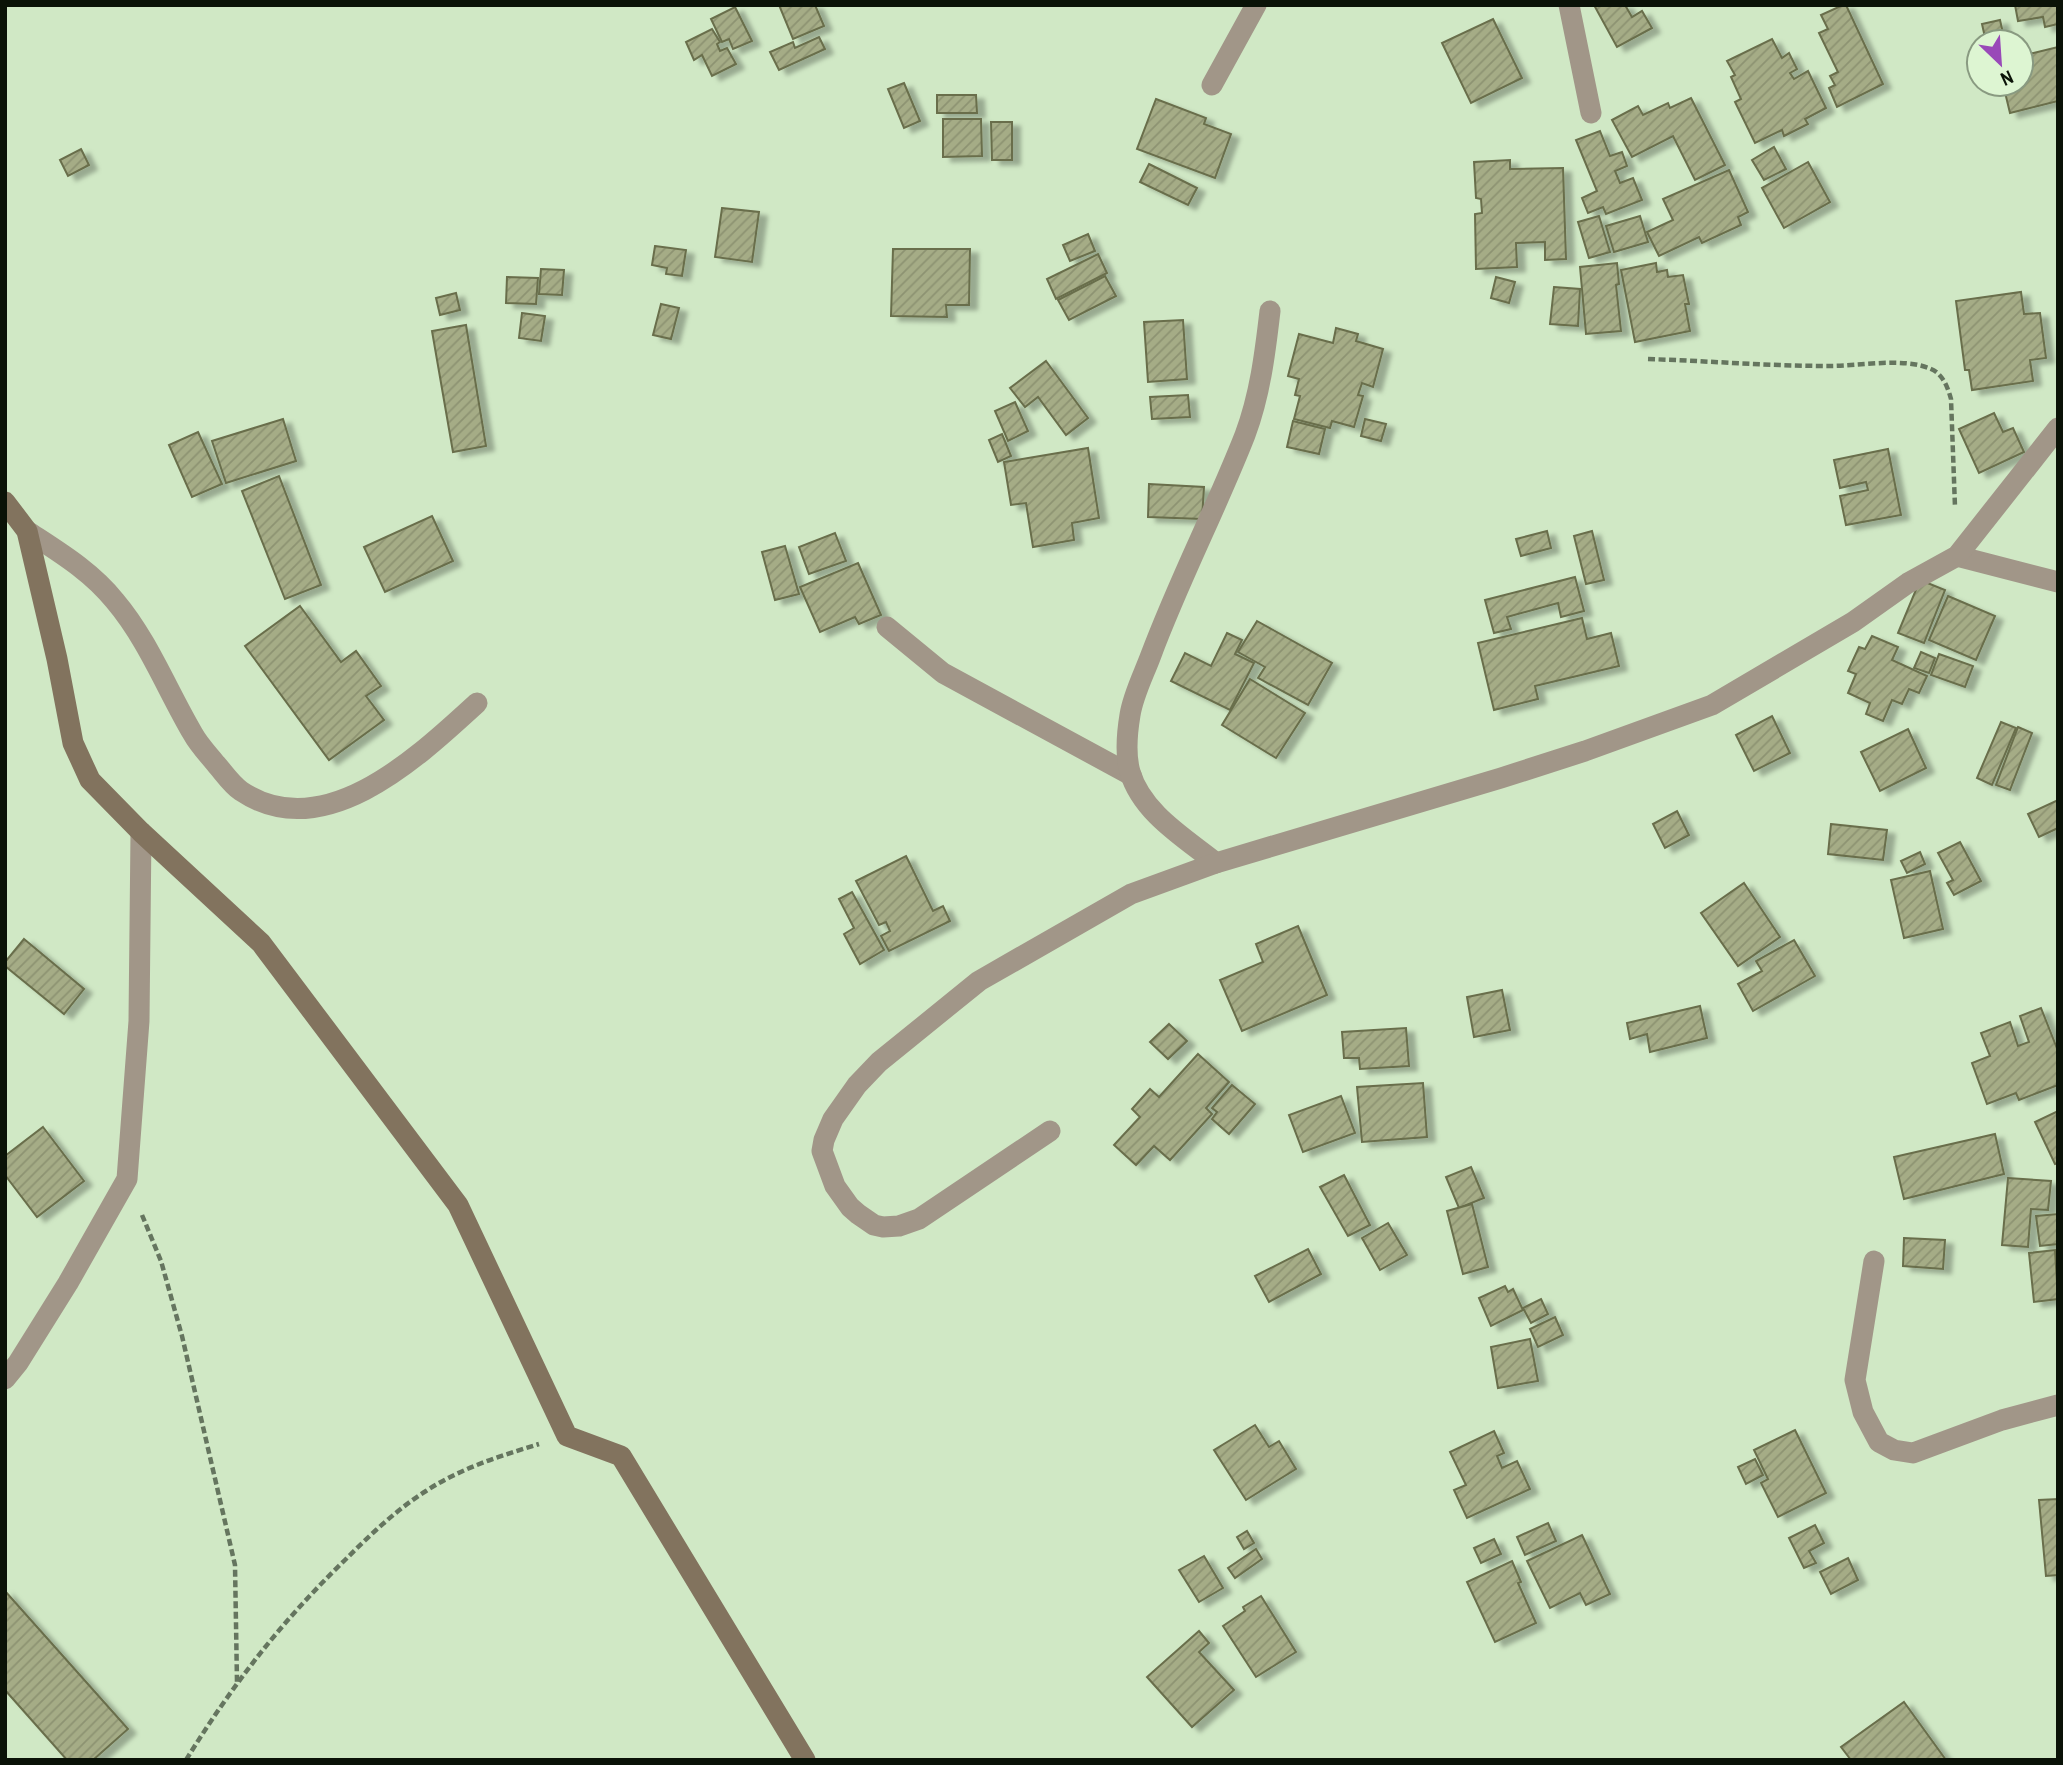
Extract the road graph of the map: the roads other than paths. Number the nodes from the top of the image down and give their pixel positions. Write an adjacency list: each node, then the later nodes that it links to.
1 (1256, 5): 3 (street)
2 (1569, 5): 4 (street)
3 (1212, 85)
4 (1591, 113)
5 (1270, 311): 13 (street)
6 (2058, 428): 9 (street)
7 (5, 502): 8 (street)
8 (27, 531): 12 (street); 14 (street)
9 (1957, 556): 10 (street); 15 (street)
10 (2058, 582)
11 (887, 628): 13 (street)
12 (477, 703)
13 (1131, 775): 15 (street)
14 (141, 832): 18 (street); 20 (street)
15 (1216, 863): 16 (street)
16 (1051, 1131)
17 (1874, 1261): 19 (street)
18 (5, 1379)
19 (2058, 1405)
20 (805, 1760)

